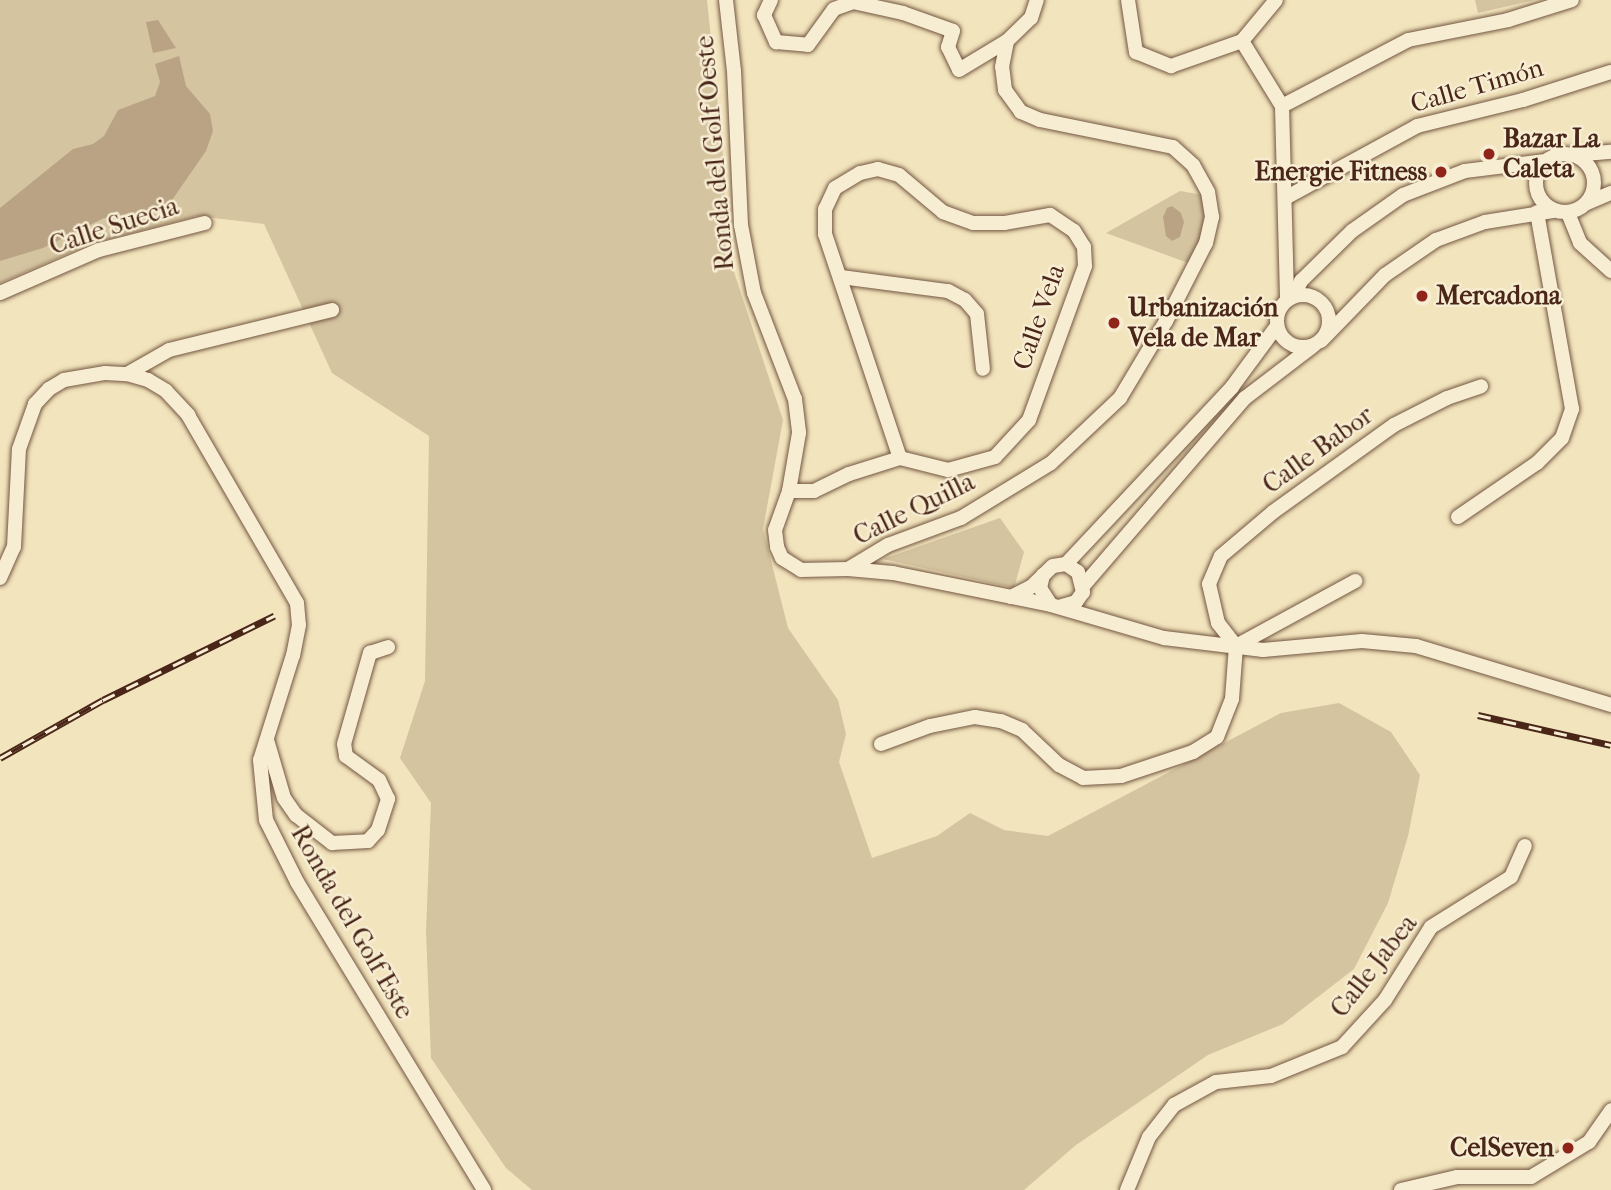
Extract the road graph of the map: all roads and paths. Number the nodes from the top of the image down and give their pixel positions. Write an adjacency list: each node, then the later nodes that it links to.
1 (726, 0): 31 (street, Ronda del Golf Oeste)
2 (771, 0): 7 (street)
3 (1037, 0): 7 (street)
4 (1128, 0): 8 (street)
5 (1276, 0): 8 (street)
6 (1572, 0): 10 (street)
7 (1007, 41): 35 (street, Calle Quilla)
8 (1242, 41): 10 (street)
9 (1611, 72): 15 (street, Calle Timón)
10 (1282, 106): 15 (street)
11 (1611, 152): 12 (street)
12 (1574, 155): 13 (street); 16 (street)
13 (1545, 161): 18 (street); 23 (street)
14 (1611, 193): 16 (street)
15 (1287, 197): 23 (street)
16 (1587, 203): 18 (street)
17 (1537, 212): 18 (street); 26 (street); 32 (street)
18 (1561, 212): 20 (street)
19 (205, 223): 22 (street, Calle Suecia)
20 (1611, 271)
21 (841, 278): 27 (street, Calle Vela); 30 (street, Calle Vela); 30 (street, Calle Vela)
22 (0, 293)
23 (1291, 298): 25 (street); 26 (street)
24 (332, 310): 28 (street)
25 (1277, 326): 26 (street); 33 (street)
26 (1317, 343): 38 (street)
27 (983, 369)
28 (127, 374): 34 (street, Ronda del Golf Este); 45 (street, Ronda del Golf Este)
29 (1481, 386): 42 (street, Calle Babor)
30 (901, 458): 31 (street)
31 (789, 491): 35 (street, Ronda del Golf Oeste)
32 (1458, 517)
33 (1066, 564): 36 (street); 38 (street)
34 (2, 568)
35 (848, 569): 39 (street, Ronda del Golf Oeste)
36 (1043, 575): 39 (street); 40 (street)
37 (1355, 581): 42 (street)
38 (1082, 591): 40 (street); 41 (street)
39 (1010, 597): 40 (street, Ronda del Golf Oeste)
40 (1055, 606): 41 (street, Ronda del Golf Oeste)
41 (1099, 619): 42 (street, Ronda del Golf Oeste)
42 (1236, 646): 44 (street, Ronda del Golf Oeste); 46 (street)
43 (388, 647): 45 (street)
44 (1611, 705)
45 (267, 739): 49 (street, Ronda del Golf Este)
46 (881, 744)
47 (1525, 846): 50 (street, Calle Jabea)
48 (1611, 1110): 51 (street)
49 (484, 1190)
50 (1127, 1190)
51 (1401, 1190)

